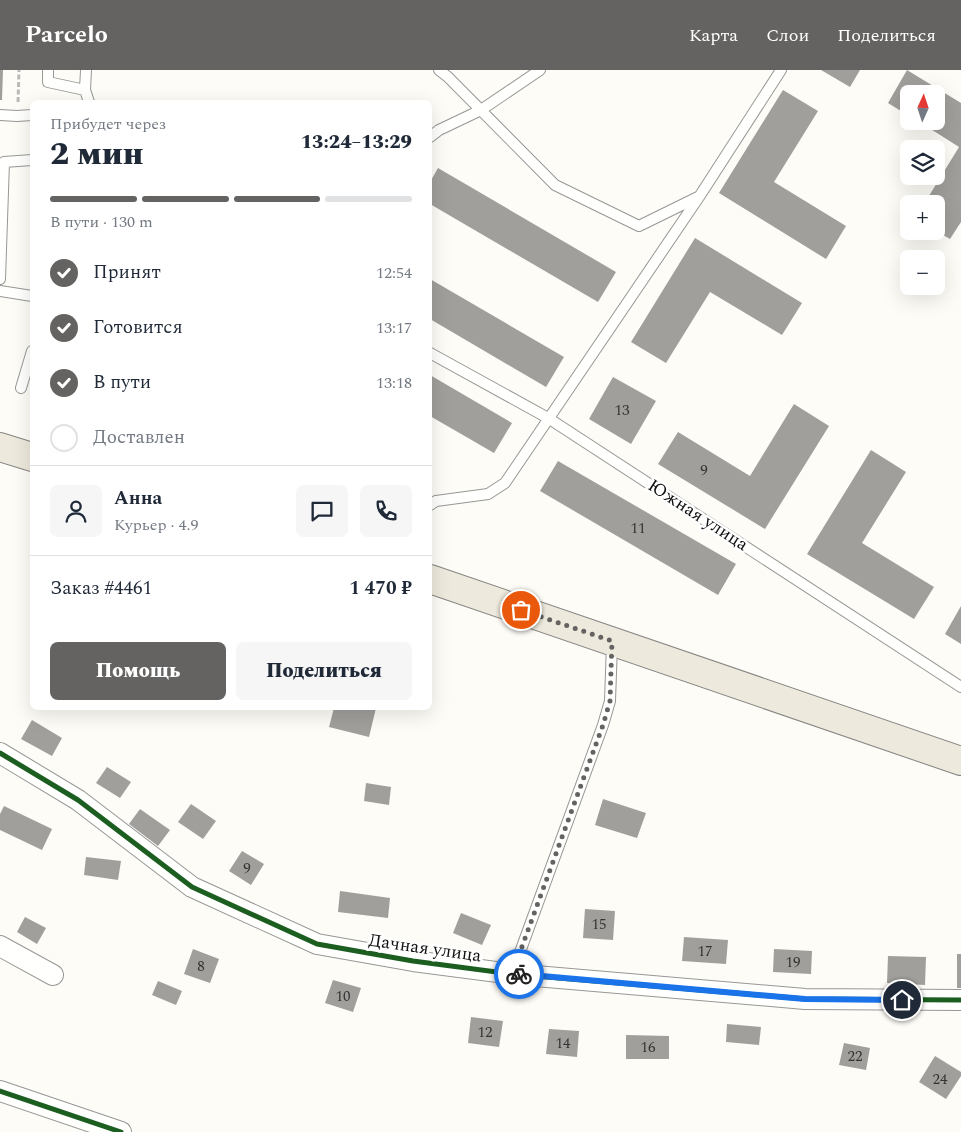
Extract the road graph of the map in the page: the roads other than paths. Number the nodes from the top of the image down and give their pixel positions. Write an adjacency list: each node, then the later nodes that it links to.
1 (48, 70): 6 (lane)
2 (86, 70): 6 (lane)
3 (439, 70): 8 (lane)
4 (540, 70): 8 (lane)
5 (781, 70): 13 (lane)
6 (85, 90): 7 (lane)
7 (88, 100)
8 (481, 110): 11 (lane); 13 (lane)
9 (0, 115): 10 (lane)
10 (30, 115)
11 (432, 135)
12 (30, 160): 14 (lane)
13 (699, 196): 20 (lane)
14 (0, 279)
15 (0, 291): 16 (lane)
16 (30, 296)
17 (432, 354): 20 (lane, Южная улица)
18 (30, 358): 19 (lane)
19 (22, 388)
20 (548, 418): 23 (lane); 26 (lane, Южная улица)
21 (0, 447): 22 (main road)
22 (30, 456)
23 (432, 504)
24 (432, 580): 25 (main road)
25 (612, 641): 28 (main road); 30 (lane)
26 (961, 687)
27 (0, 753): 30 (street, Дачная улица)
28 (961, 761)
29 (0, 946): 31 (street)
30 (512, 974): 32 (street, Дачная улица)
31 (53, 975)
32 (961, 1000)
33 (0, 1091): 34 (street)
34 (121, 1132)

